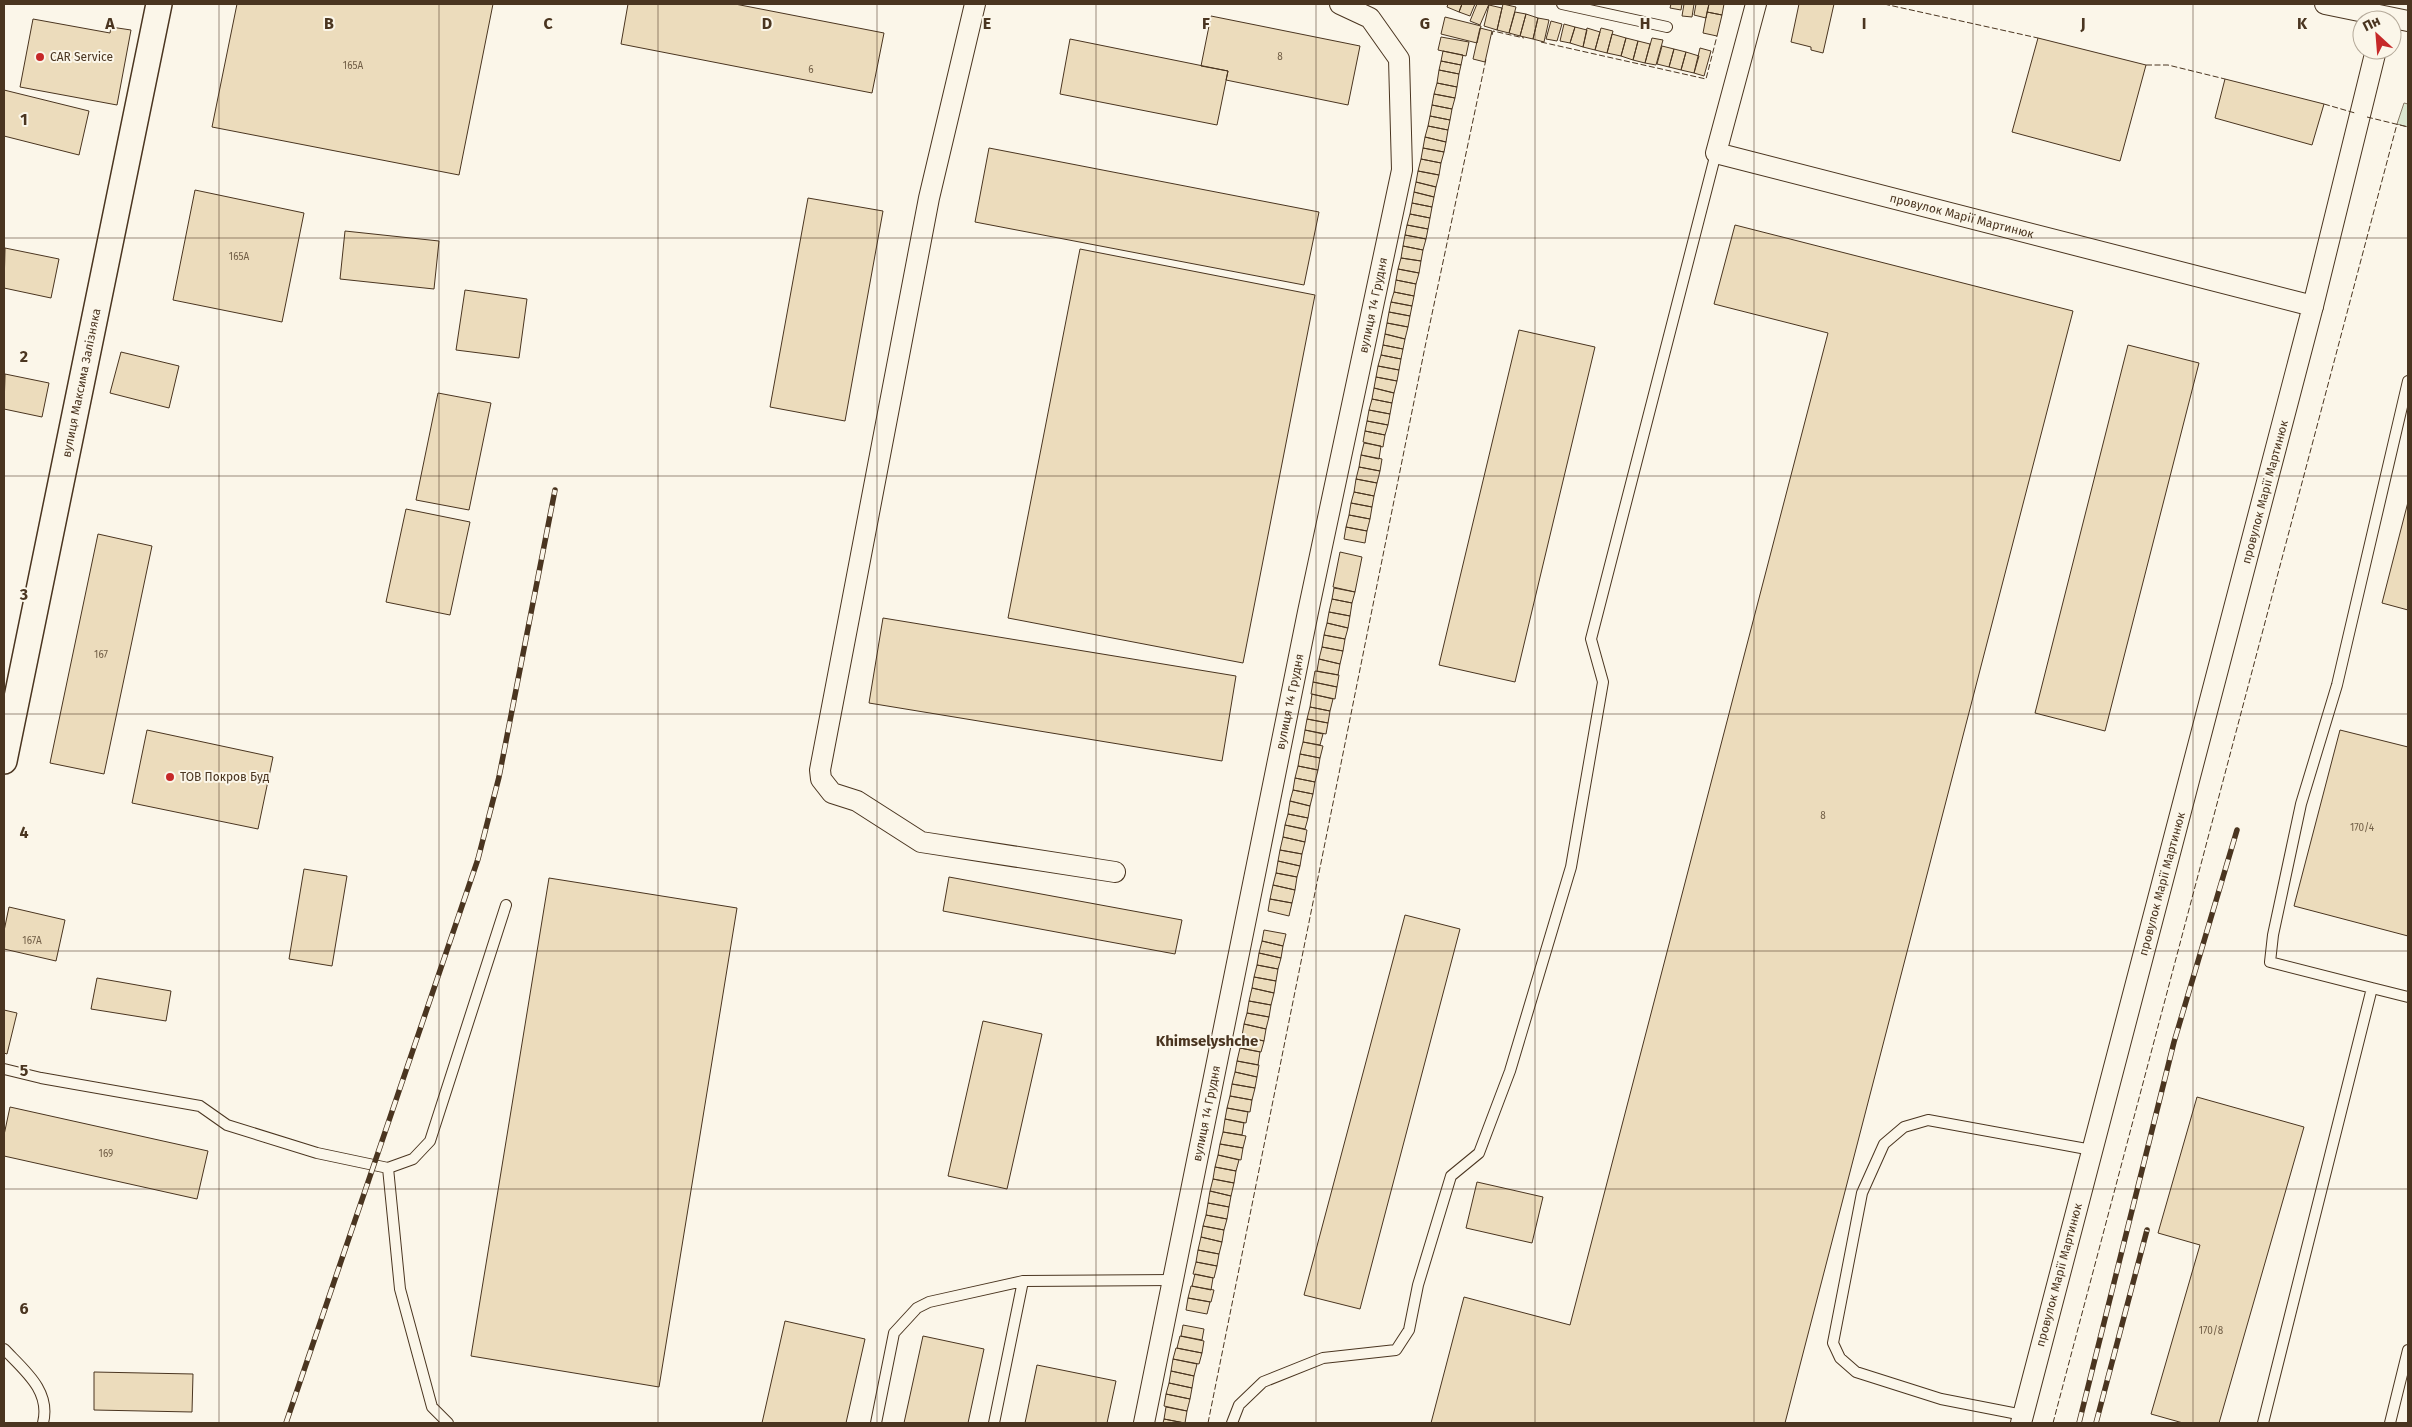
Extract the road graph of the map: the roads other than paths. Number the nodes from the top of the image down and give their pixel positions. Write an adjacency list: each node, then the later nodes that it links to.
1 (159, 4): 13 (street, вулиця Максима Залізняка)
2 (975, 4): 14 (street)
3 (1340, 4): 21 (street, вулиця 14 Грудня)
4 (1562, 4): 8 (lane)
5 (1756, 4): 10 (street)
6 (2325, 4): 7 (street)
7 (2352, 10)
8 (1667, 28)
9 (2374, 60): 11 (street)
10 (1716, 153): 11 (street, провулок Марії Мартинюк); 31 (lane)
11 (2313, 306): 19 (street, провулок Марії Мартинюк)
12 (2408, 381): 16 (lane)
13 (4, 761)
14 (1114, 872)
15 (506, 904): 20 (lane)
16 (2372, 988): 17 (lane); 32 (lane)
17 (2408, 998)
18 (4, 1069): 20 (lane)
19 (2092, 1150): 25 (street, провулок Марії Мартинюк); 25 (lane)
20 (388, 1168): 27 (lane)
21 (1174, 1280): 22 (lane); 30 (street, вулиця 14 Грудня)
22 (1023, 1281): 28 (lane); 29 (lane)
23 (4, 1349): 26 (lane)
24 (2408, 1350): 33 (lane)
25 (2022, 1419)
26 (43, 1423)
27 (448, 1423)
28 (876, 1423)
29 (994, 1423)
30 (1144, 1423)
31 (1232, 1423)
32 (2263, 1423)
33 (2390, 1423)

